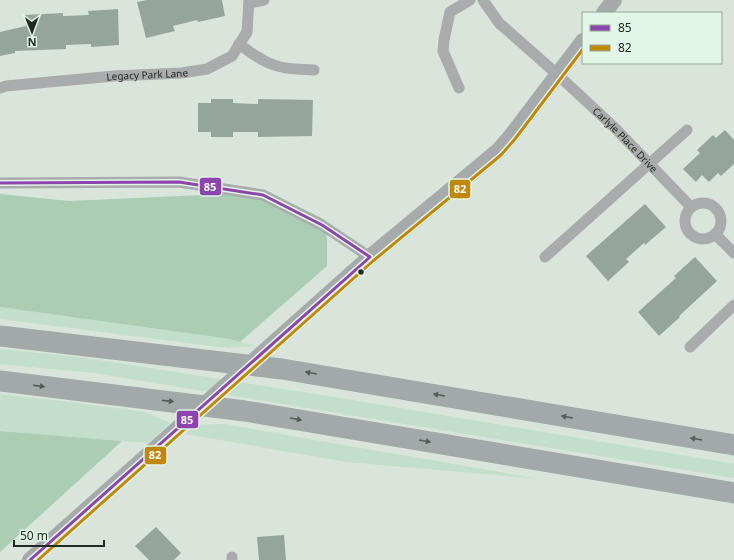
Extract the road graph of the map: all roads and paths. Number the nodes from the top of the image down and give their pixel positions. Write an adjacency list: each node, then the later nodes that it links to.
1 (264, 0): 5 (street)
2 (470, 0): 12 (street)
3 (483, 0): 10 (street, Carlyle Place Drive)
4 (614, 0): 6 (main road)
5 (249, 1): 8 (street, Legacy Park Lane)
6 (605, 12)
7 (582, 42): 10 (main road)
8 (239, 44): 9 (street); 11 (street, Legacy Park Lane)
9 (314, 70)
10 (558, 75): 14 (street, Carlyle Place Drive); 19 (main road)
11 (0, 88)
12 (459, 88)
13 (687, 130): 14 (street)
14 (649, 164): 16 (street, Carlyle Place Drive); 20 (street)
15 (0, 183): 19 (street)
16 (691, 207): 17 (street); 17 (street)
17 (716, 234): 18 (street)
18 (734, 253)
19 (370, 257): 27 (main road)
20 (545, 257)
21 (734, 305): 23 (street)
22 (0, 336): 25 (highway, one-way to 22)
23 (690, 347)
24 (0, 381): 26 (highway, one-way to 26)
25 (734, 445)
26 (734, 493)
27 (30, 560)

